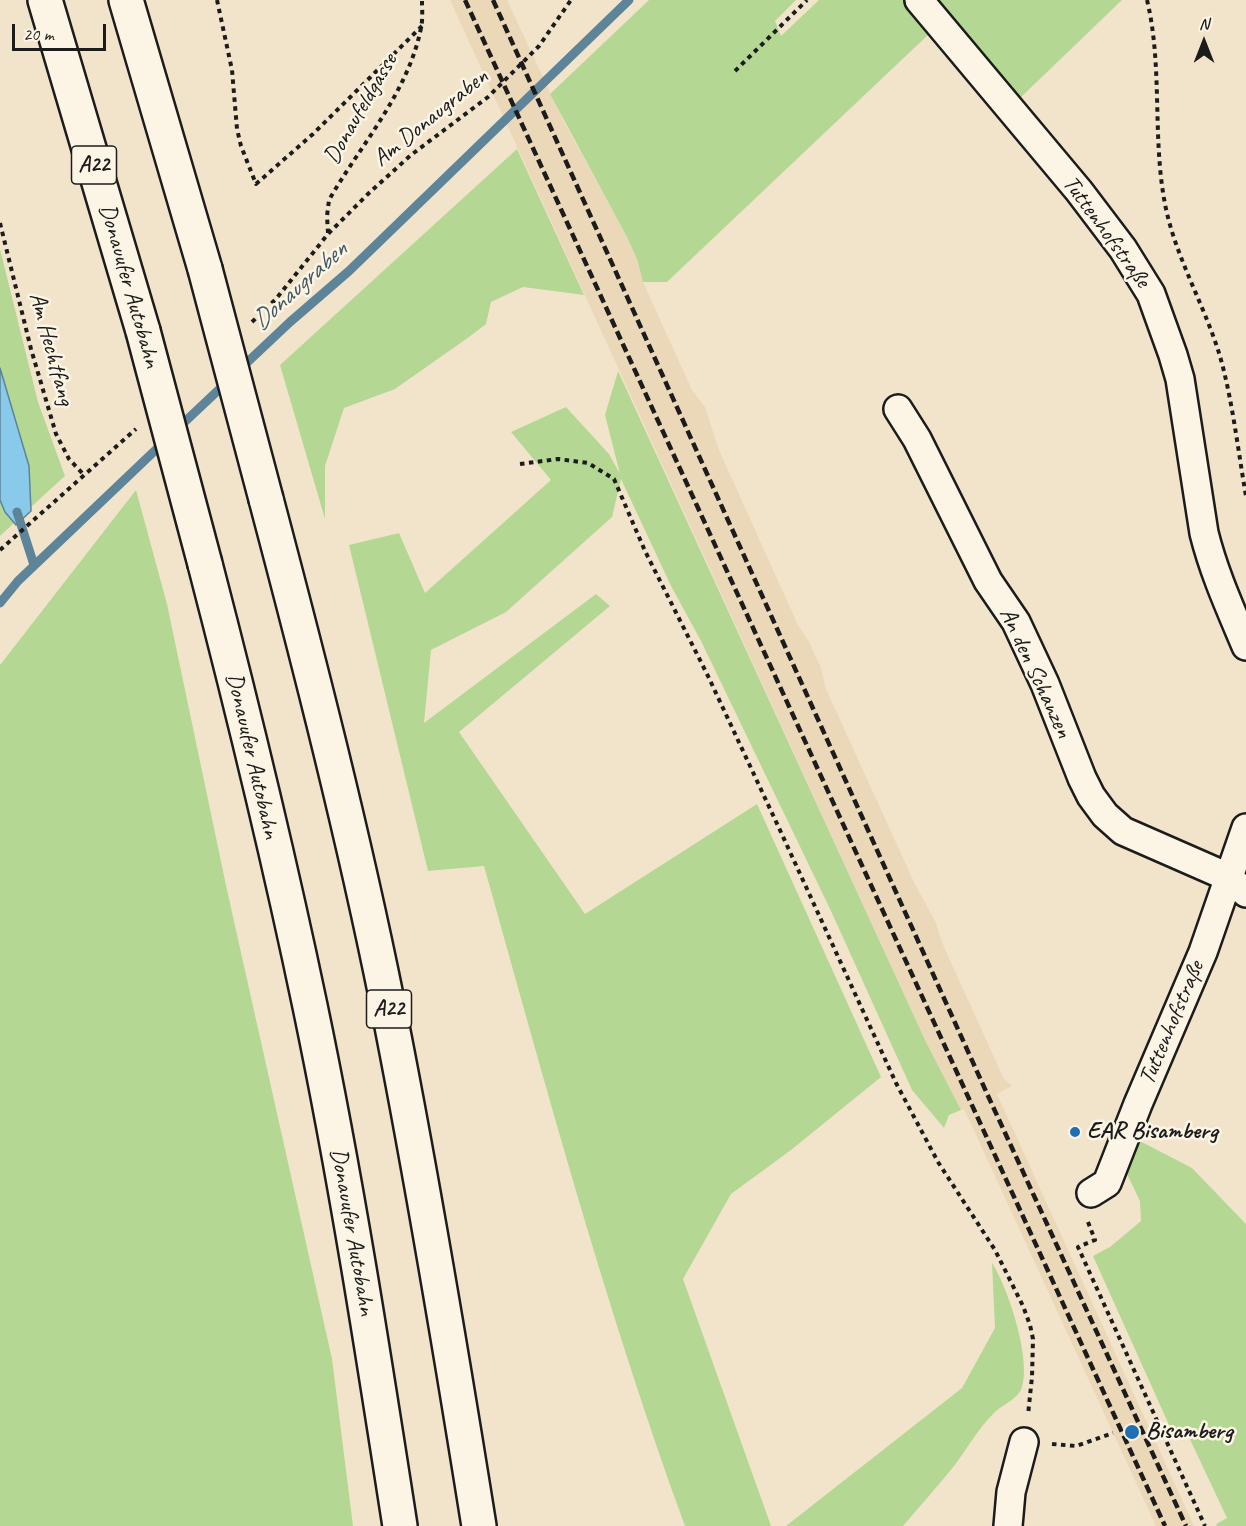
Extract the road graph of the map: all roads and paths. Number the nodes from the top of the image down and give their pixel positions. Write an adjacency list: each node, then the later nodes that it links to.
1 (45, 0): 26 (highway, Donauufer Autobahn / A22, bridge)
2 (126, 0): 27 (highway, A22, bridge)
3 (217, 0): 9 (path)
4 (422, 0): 9 (path, Donaufeldgasse)
5 (571, 0): 12 (path, Am Donaugraben)
6 (807, 0): 10 (path)
7 (919, 0): 20 (street, Tuttenhofstraße)
8 (1148, 0): 17 (path)
9 (422, 26): 12 (path, Donaufeldgasse)
10 (735, 71)
11 (0, 223): 16 (path, Am Hechtfang)
12 (328, 234): 13 (path, Am Donaugraben)
13 (308, 259)
14 (898, 409): 22 (street, An den Schanzen)
15 (520, 464): 25 (path)
16 (86, 476)
17 (1246, 496)
18 (33, 522): 19 (path)
19 (0, 550)
20 (1246, 646)
21 (1246, 828): 22 (street, Tuttenhofstraße)
22 (1237, 885): 23 (street, Tuttenhofstraße)
23 (1091, 1193): 29 (path)
24 (1113, 1433): 25 (path)
25 (1024, 1442): 28 (street)
26 (400, 1526)
27 (479, 1526)
28 (1008, 1526)
29 (1205, 1526)

